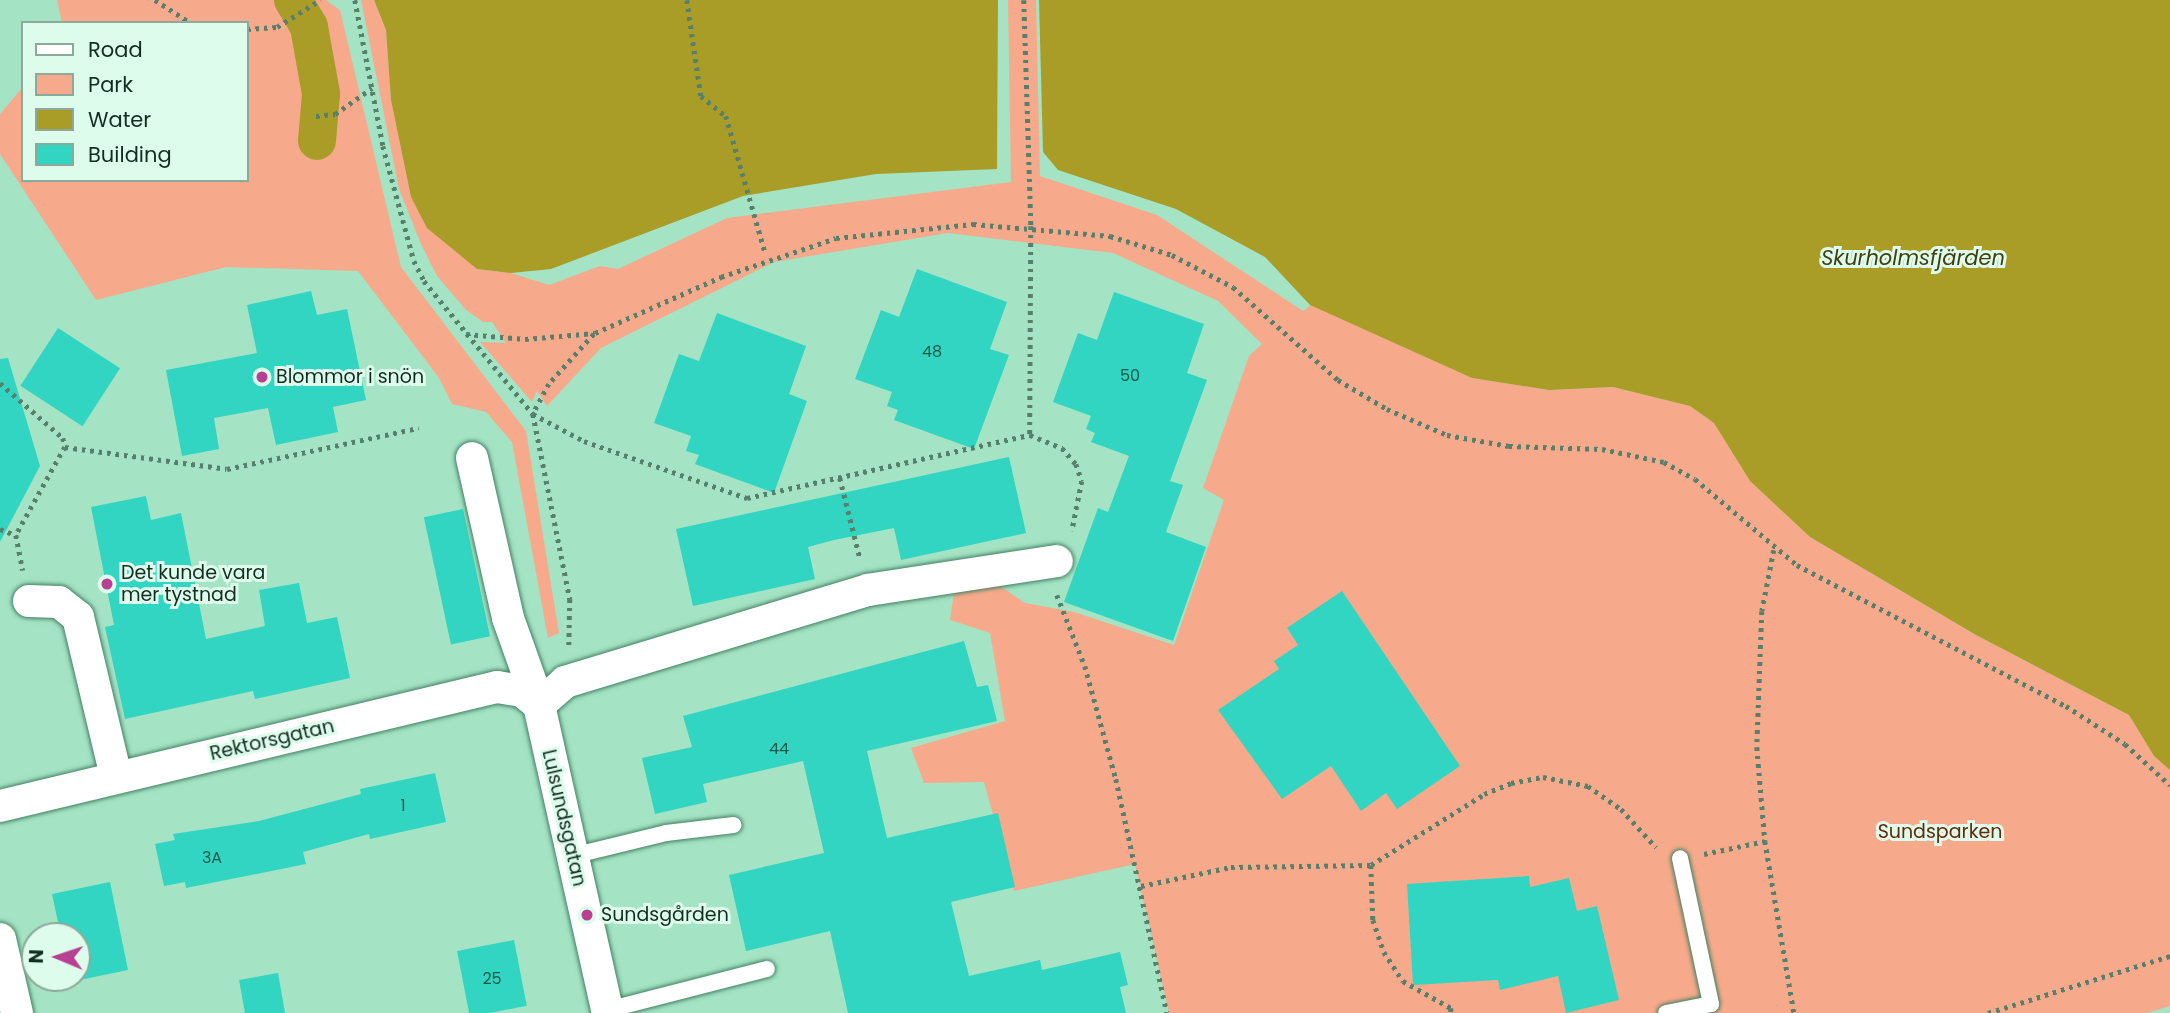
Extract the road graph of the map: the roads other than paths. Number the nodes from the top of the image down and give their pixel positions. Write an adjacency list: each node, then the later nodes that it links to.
1 (472, 458): 4 (street, Lulsundsgatan)
2 (1057, 561): 4 (street)
3 (29, 601): 5 (street)
4 (540, 705): 5 (street, Rektorsgatan); 8 (street, Lulsundsgatan)
5 (116, 777): 6 (street, Rektorsgatan)
6 (0, 806)
7 (734, 825): 8 (lane)
8 (572, 856): 13 (street, Lulsundsgatan)
9 (1681, 858): 12 (lane)
10 (0, 939): 14 (street)
11 (767, 970): 13 (lane)
12 (1712, 1008): 15 (lane)
13 (607, 1011)
14 (17, 1013)
15 (1666, 1013)

